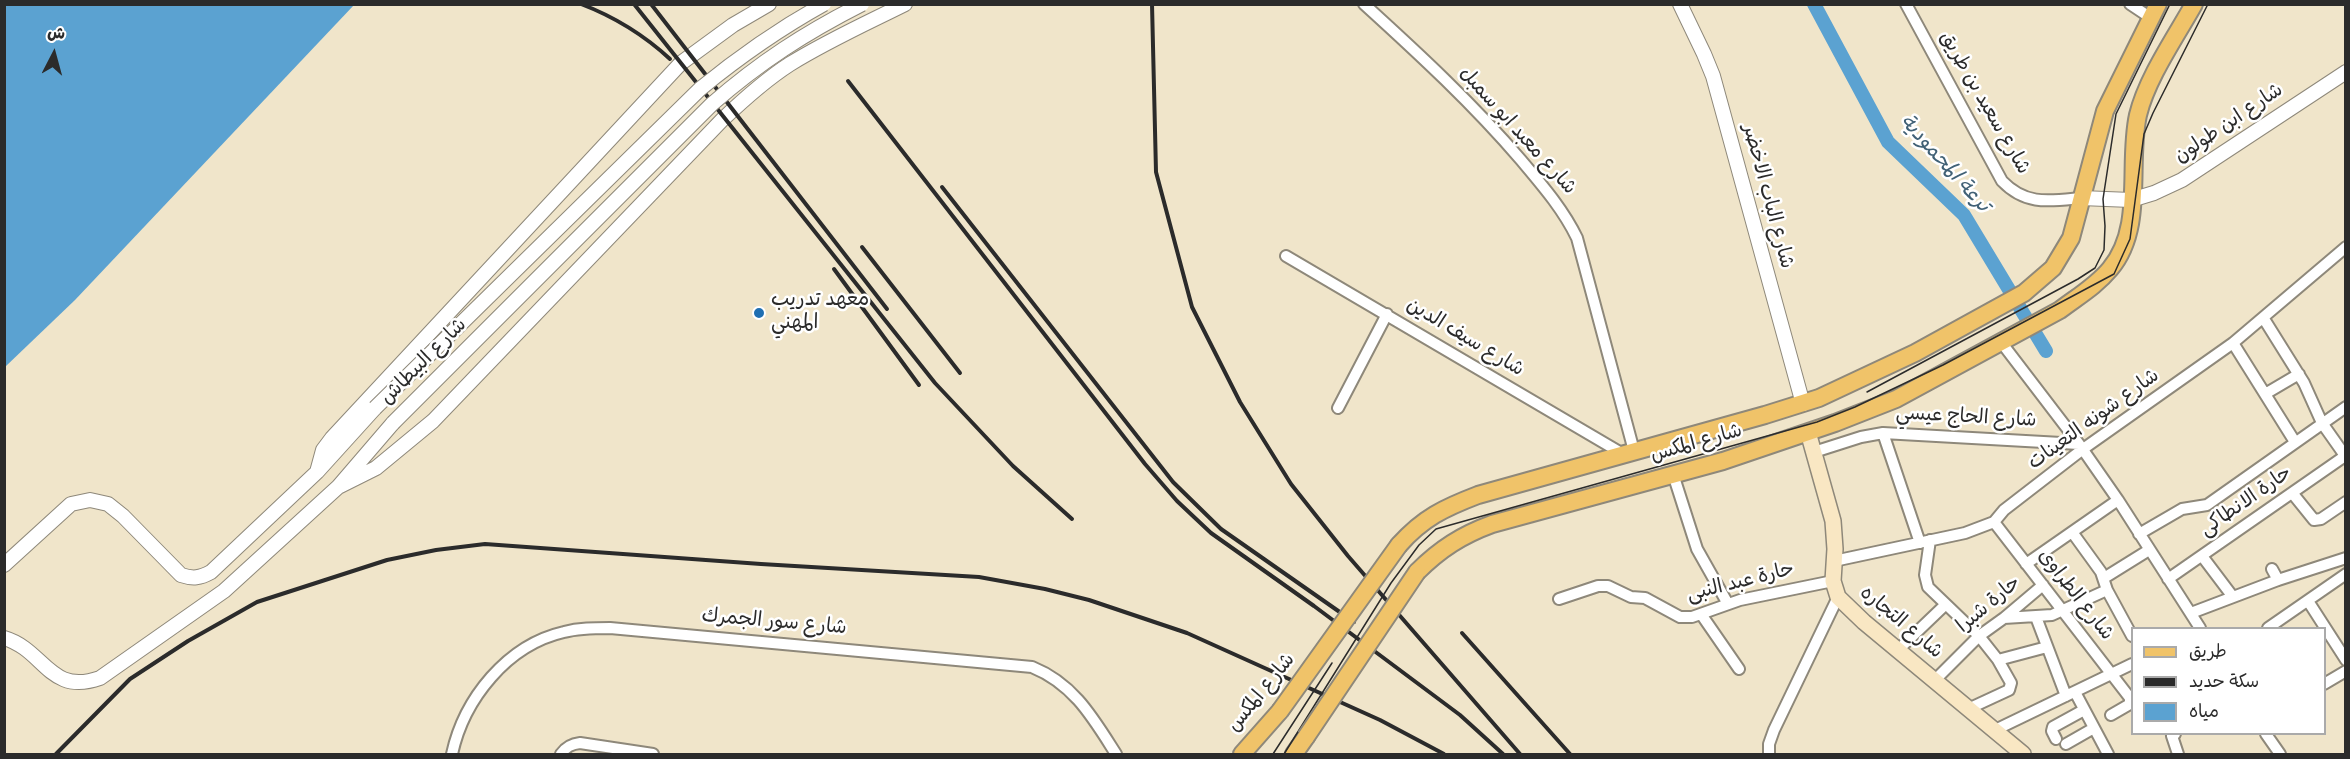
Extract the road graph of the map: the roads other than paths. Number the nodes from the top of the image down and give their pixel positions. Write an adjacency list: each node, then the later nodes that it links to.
1 (770, 4): 33 (street)
2 (824, 4): 33 (street, شارع البيطاش, bridge)
3 (862, 4): 35 (street, شارع البيطاش, bridge)
4 (906, 4): 35 (street)
5 (1364, 4): 31 (street, شارع معبد ابو سمبل)
6 (1680, 4): 22 (street, شارع الباب الاخضر)
7 (1906, 4): 12 (street, شارع سعيد بن طريق)
8 (2130, 4): 10 (street)
9 (2194, 4): 13 (main road, شارع المكس)
10 (2154, 11): 12 (main road, شارع المكس)
11 (2346, 72): 13 (street, شارع ابن طولون)
12 (2081, 198): 13 (street); 22 (main road, شارع المكس)
13 (2131, 200): 18 (main road, شارع المكس)
14 (2346, 247): 17 (street, شارع شونه التعينات)
15 (1286, 256): 16 (street, شارع سيف الدين)
16 (1387, 314): 24 (street); 31 (street, شارع سيف الدين)
17 (2264, 319): 19 (street, شارع شونه التعينات); 20 (street)
18 (2001, 342): 26 (main road, شارع المكس); 29 (street)
19 (2233, 344): 21 (street); 29 (street, شارع شونه التعينات)
20 (2299, 374): 21 (street); 25 (street)
21 (2265, 393): 28 (street)
22 (1803, 404): 31 (main road, شارع المكس)
23 (2346, 407): 25 (street)
24 (1338, 408)
25 (2322, 423): 28 (street); 32 (street)
26 (1808, 432): 30 (main road, شارع التجاره); 34 (main road, شارع المكس)
27 (1883, 433): 29 (street, شارع الحاج عيسي); 30 (street, شارع الحاج عيسي); 42 (street)
28 (2295, 442): 41 (street)
29 (2081, 447): 37 (street); 39 (street, شارع شونه التعينات)
30 (1814, 452): 46 (main road, شارع التجاره)
31 (1628, 453): 99 (main road, شارع المكس, bridge)
32 (2345, 456): 36 (street, حارة الانطاكى)
33 (317, 472): 48 (street, شارع البيطاش)
34 (1673, 474): 61 (street); 100 (main road, شارع المكس, bridge)
35 (338, 487): 74 (street, شارع البيطاش)
36 (2293, 494): 38 (street); 44 (street, حارة الانطاكى)
37 (2118, 500): 40 (street); 41 (street)
38 (2346, 502)
39 (1994, 522): 42 (street, شارع شونه التعينات); 47 (street, شارع الطراوى)
40 (2072, 532): 47 (street); 51 (street)
41 (2139, 534): 43 (street)
42 (1925, 541): 46 (street, شارع شونه التعينات); 62 (street)
43 (2149, 550): 51 (street); 52 (street)
44 (2202, 556): 52 (street, حارة الانطاكى); 58 (street)
45 (2346, 558): 53 (street)
46 (1834, 561): 54 (main road, شارع التجاره)
47 (2026, 564): 55 (street, شارع الطراوى)
48 (4, 565)
49 (2272, 569): 53 (street)
50 (2346, 574): 60 (street)
51 (2104, 578): 56 (street)
52 (2168, 579): 64 (street)
53 (2278, 580): 58 (street)
54 (1833, 581): 57 (main road, شارع التجاره); 61 (street, حارة عبد النبى)
55 (2043, 585): 63 (street, شارع الطراوى); 67 (street, حارة شبرا)
56 (2107, 590): 63 (street); 71 (street)
57 (1838, 597): 76 (main road, شارع التجاره); 101 (street)
58 (2233, 597): 64 (street)
59 (1559, 599): 65 (street, حارة عبد النبى)
60 (2308, 601): 69 (street); 70 (street)
61 (1728, 604): 65 (street, حارة عبد النبى)
62 (1945, 605): 73 (street); 76 (street)
63 (2062, 611): 66 (street); 82 (street, شارع الطراوى)
64 (2191, 613): 68 (street)
65 (1701, 614): 80 (street)
66 (2036, 617): 67 (street); 75 (street)
67 (2004, 618): 73 (street, حارة شبرا)
68 (2198, 627)
69 (2269, 627)
70 (2323, 627)
71 (2131, 632)
72 (2327, 635): 78 (street)
73 (1979, 636): 77 (street); 83 (street, حارة شبرا)
74 (4, 638)
75 (2047, 647): 77 (street); 85 (street)
76 (1898, 650): 83 (main road, شارع التجاره)
77 (1998, 660): 86 (street)
78 (2346, 660)
79 (2131, 665): 82 (street)
80 (1739, 669)
81 (2346, 671): 84 (street)
82 (2112, 674): 85 (street); 88 (street, شارع الطراوى)
83 (1935, 680): 86 (main road, شارع التجاره)
84 (2326, 683)
85 (2070, 694): 87 (street); 90 (street)
86 (1968, 709): 90 (main road, شارع التجاره)
87 (2084, 710): 89 (street); 89 (street)
88 (2111, 715)
89 (2094, 728): 103 (street)
90 (1993, 731): 102 (main road, شارع التجاره)
91 (2174, 735): 104 (street)
92 (2267, 735): 105 (street)
93 (605, 750): 95 (street); 96 (street)
94 (452, 754): 98 (street, شارع سور الجمرك)
95 (561, 754)
96 (642, 754): 97 (street)
97 (653, 754)
98 (1116, 754)
99 (1242, 754)
100 (1294, 754)
101 (1769, 754)
102 (2023, 754)
103 (2109, 754)
104 (2178, 754)
105 (2280, 754)

